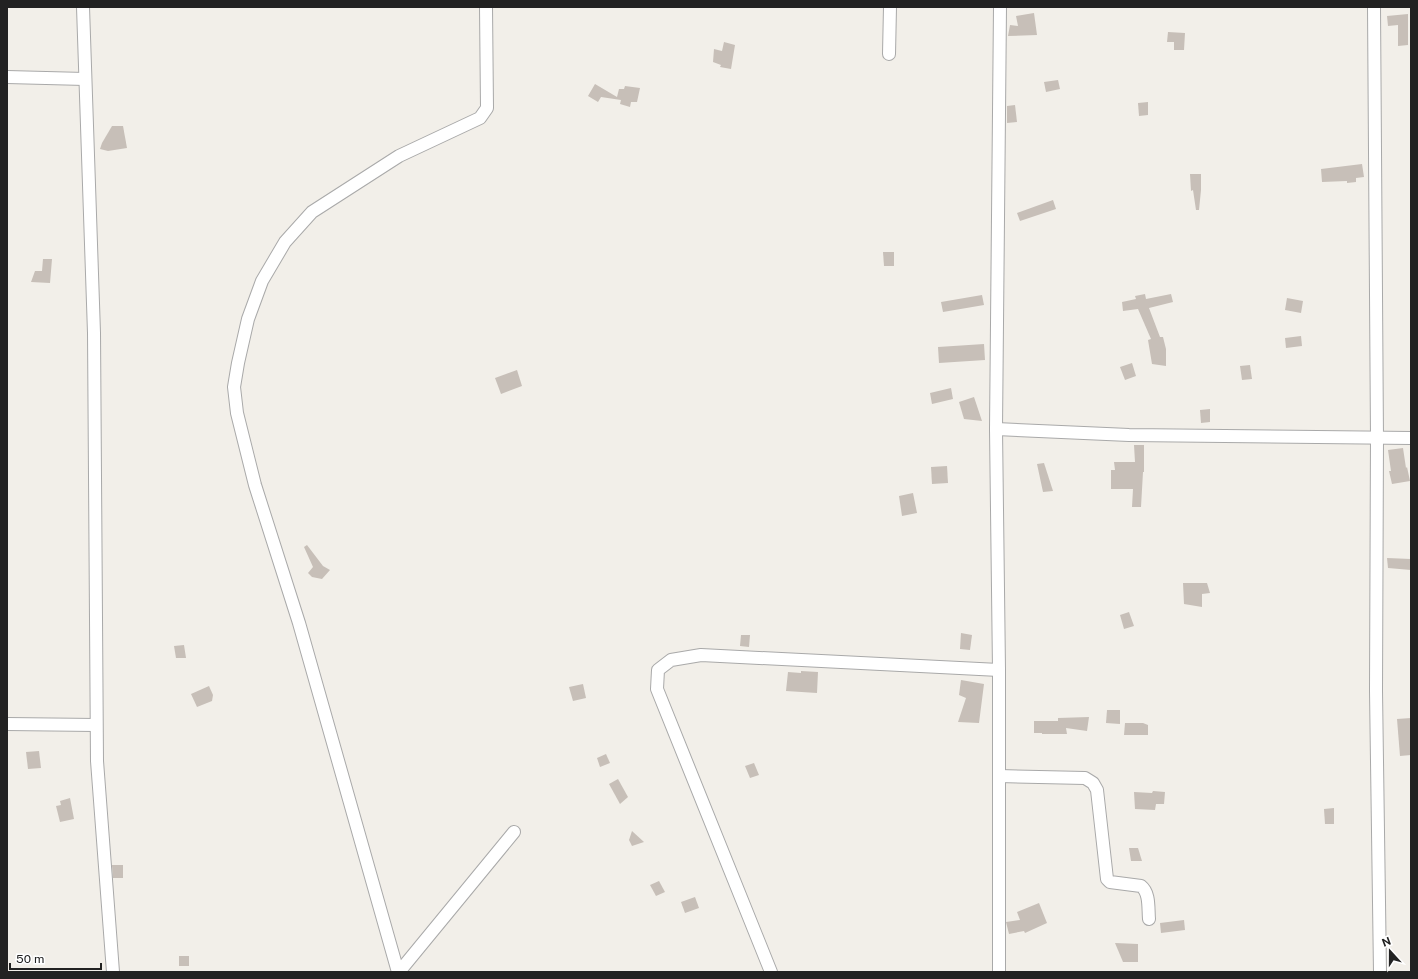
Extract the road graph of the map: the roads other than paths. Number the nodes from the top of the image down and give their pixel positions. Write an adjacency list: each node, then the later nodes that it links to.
1 (83, 7): 8 (street)
2 (486, 7): 19 (street)
3 (890, 7): 6 (street)
4 (1000, 7): 9 (street)
5 (1374, 7): 10 (street)
6 (889, 54)
7 (7, 77): 8 (street)
8 (85, 79): 14 (street)
9 (996, 429): 10 (street); 12 (street)
10 (1377, 438): 11 (street); 22 (street)
11 (1411, 438)
12 (999, 670): 15 (street); 20 (street)
13 (7, 724): 14 (street)
14 (96, 725): 18 (street)
15 (1000, 776): 17 (street); 21 (street)
16 (514, 832): 19 (street)
17 (1149, 919)
18 (113, 972)
19 (399, 972)
20 (771, 972)
21 (999, 972)
22 (1380, 972)

